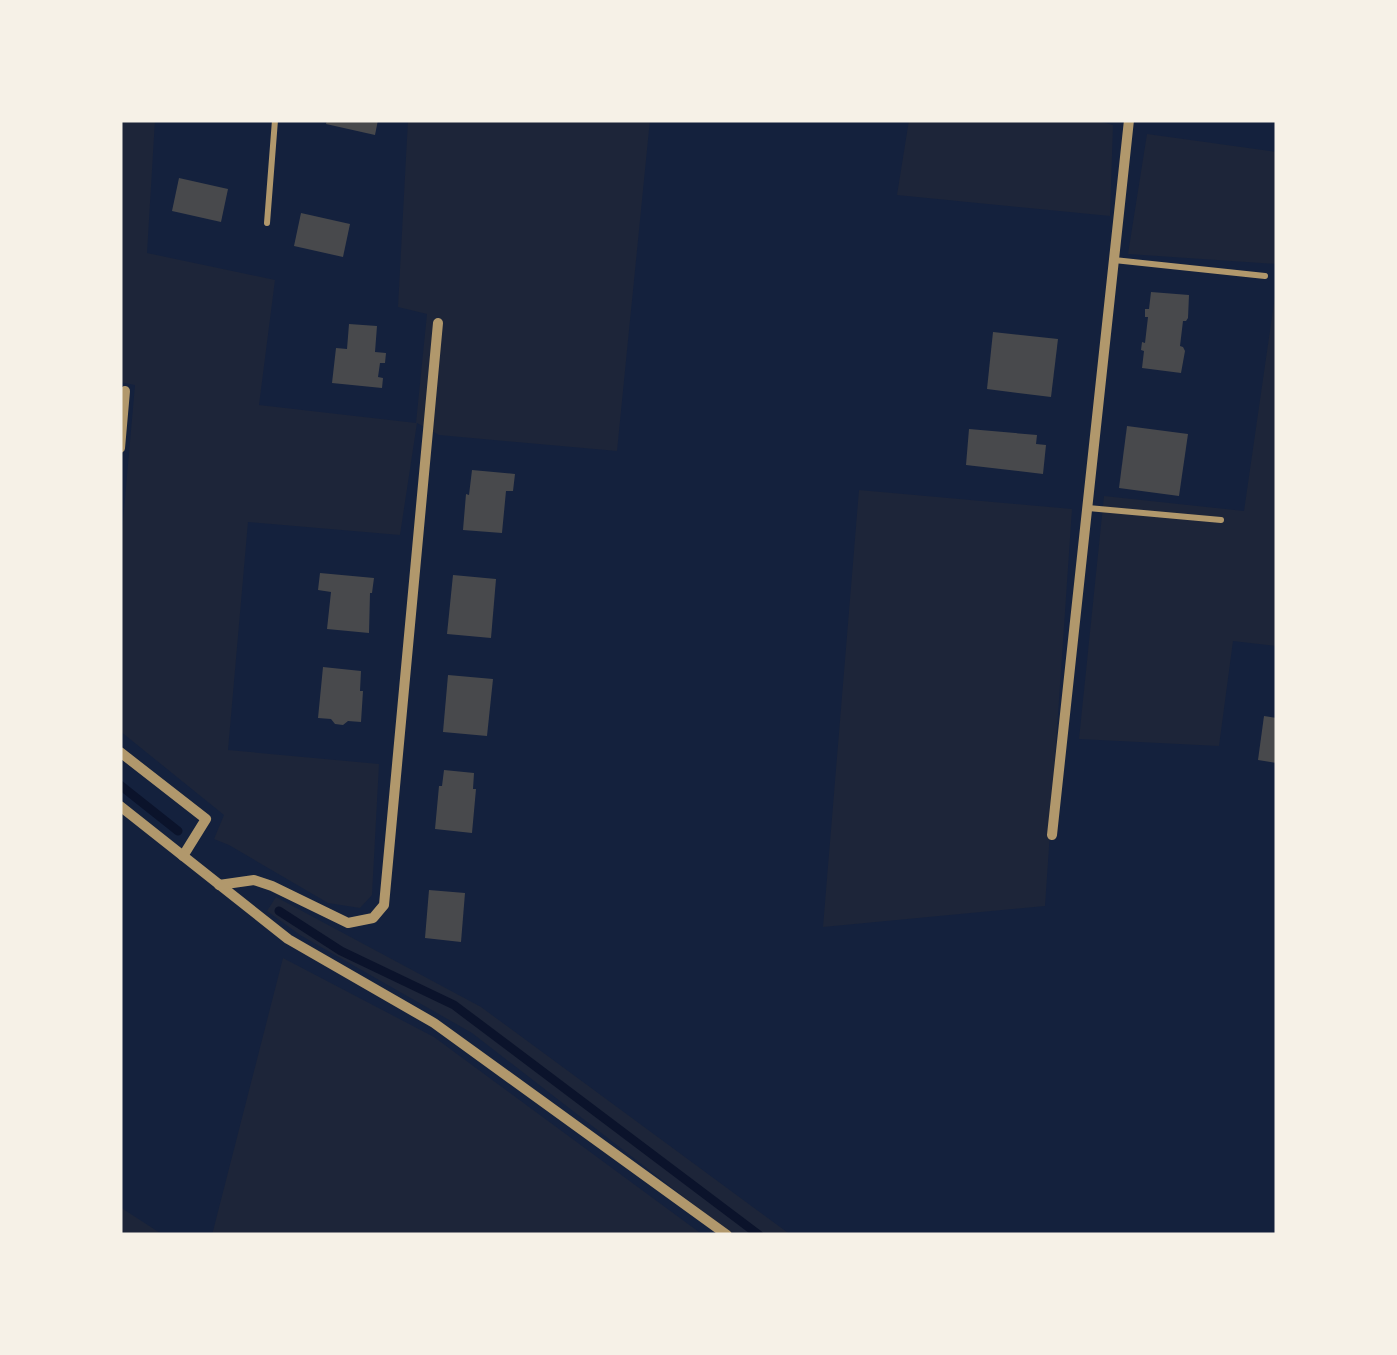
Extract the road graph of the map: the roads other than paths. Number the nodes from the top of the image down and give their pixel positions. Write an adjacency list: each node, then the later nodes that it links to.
1 (275, 120): 3 (lane)
2 (1128, 120): 4 (street)
3 (267, 223)
4 (1114, 260): 5 (lane); 9 (street)
5 (1265, 276)
6 (438, 323): 15 (street)
7 (125, 391): 8 (street)
8 (120, 448)
9 (1088, 508): 10 (lane); 13 (street)
10 (1220, 520)
11 (120, 752): 14 (street)
12 (120, 806): 14 (street)
13 (1052, 835)
14 (183, 856): 15 (street)
15 (219, 885): 16 (street)
16 (726, 1235)

